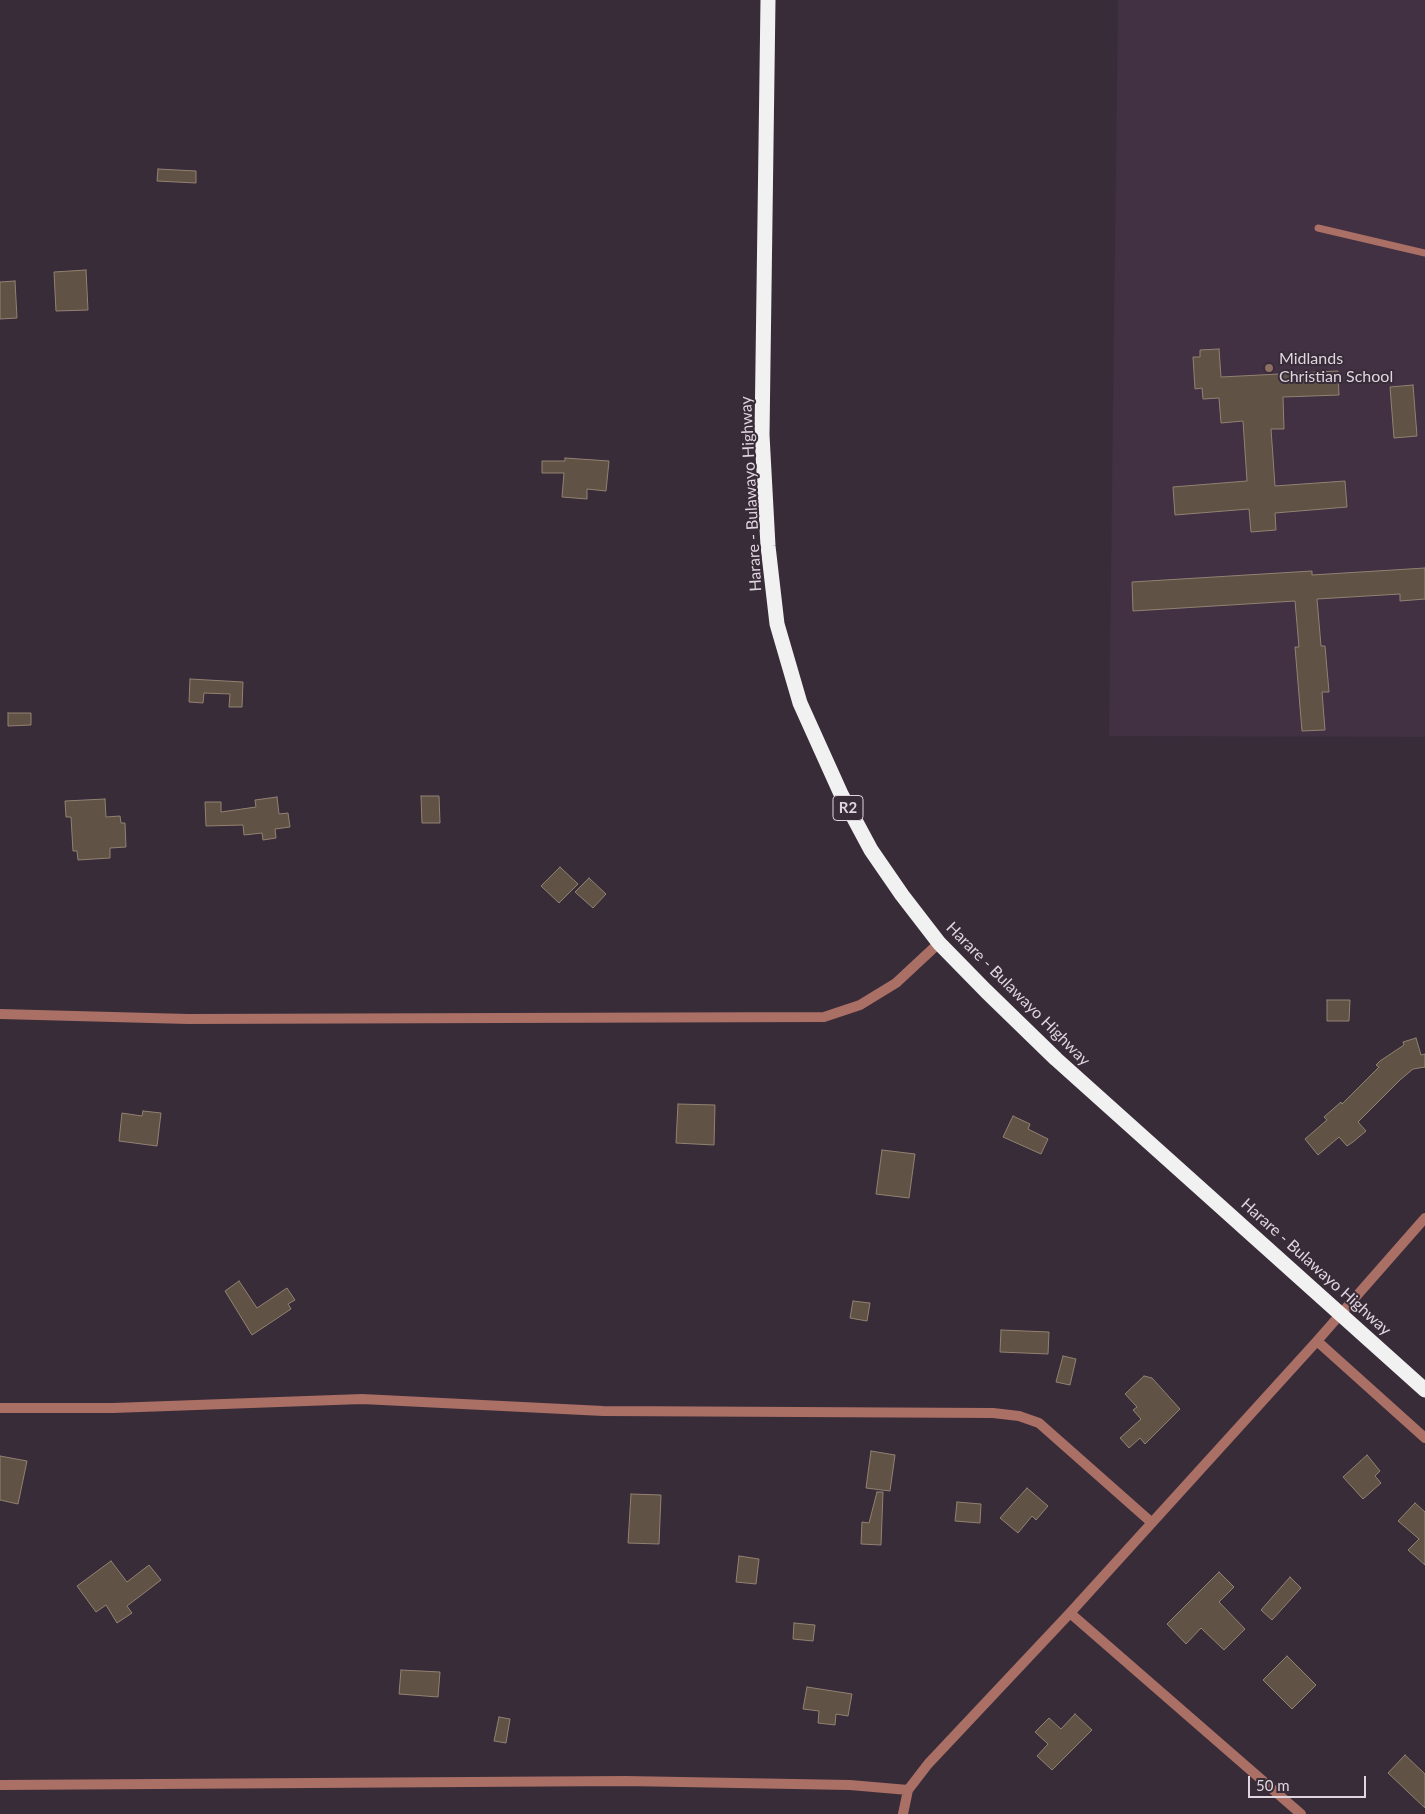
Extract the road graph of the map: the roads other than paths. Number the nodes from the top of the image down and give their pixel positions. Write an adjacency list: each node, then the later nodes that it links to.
1 (768, 0): 4 (highway, Harare - Bulawayo Highway / R2)
2 (1318, 228): 3 (lane)
3 (1425, 252)
4 (939, 943): 5 (street); 7 (highway, Harare - Bulawayo Highway / R2)
5 (0, 1014)
6 (1425, 1218): 7 (street)
7 (1341, 1313): 8 (street); 9 (highway, Harare - Bulawayo Highway / R2)
8 (1317, 1341): 11 (street); 12 (street)
9 (1425, 1390)
10 (0, 1408): 12 (street)
11 (1425, 1438)
12 (1151, 1522): 13 (street)
13 (1070, 1613): 15 (street); 17 (street)
14 (0, 1785): 15 (street)
15 (908, 1790): 16 (street)
16 (903, 1814)
17 (1301, 1814)

